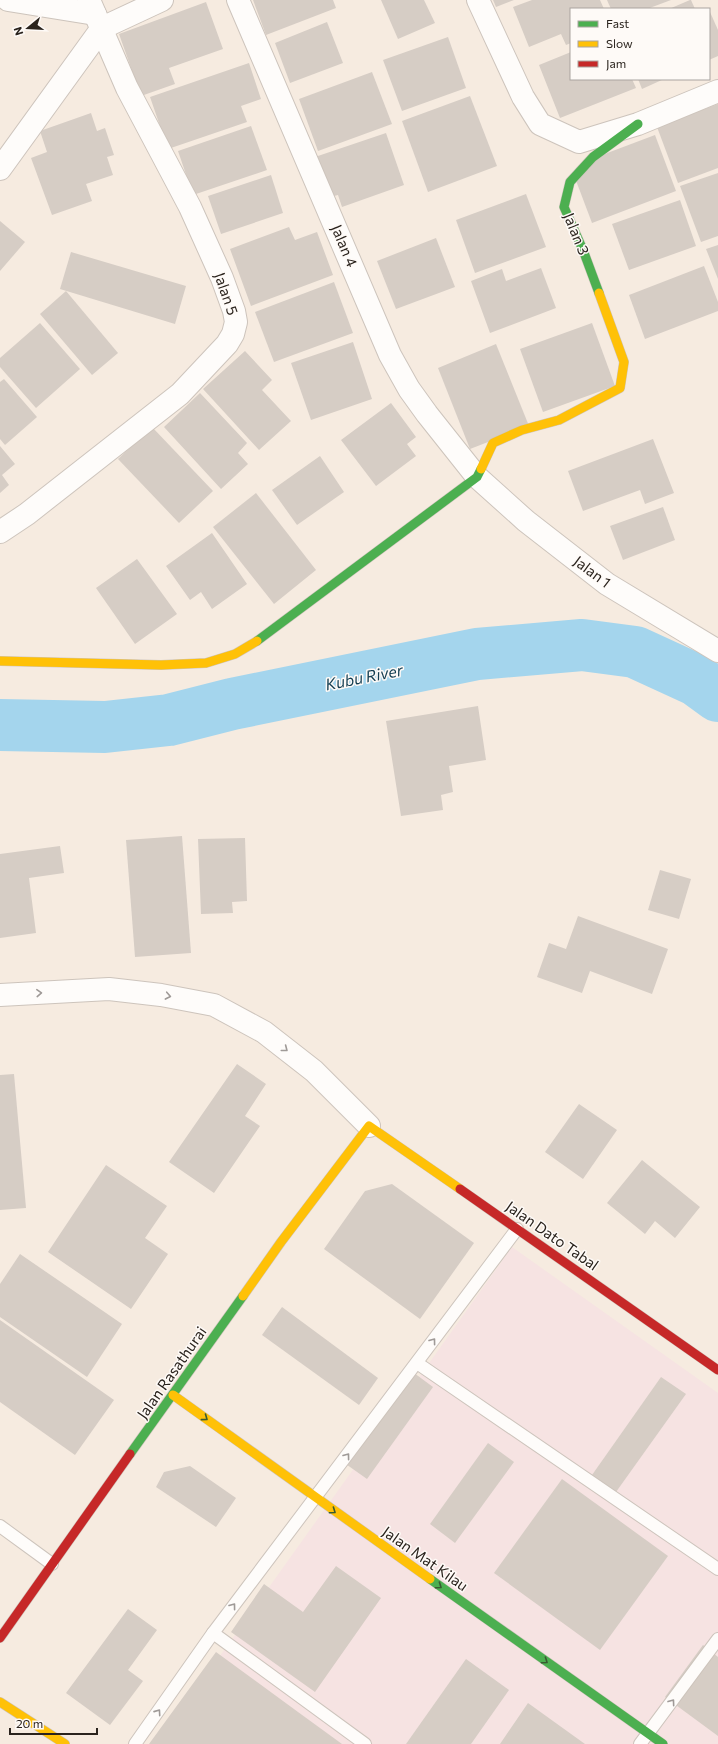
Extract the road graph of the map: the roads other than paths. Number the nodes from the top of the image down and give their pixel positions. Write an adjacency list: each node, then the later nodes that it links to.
1 (8, 0): 5 (street)
2 (162, 0): 5 (street)
3 (238, 0): 9 (street, Jalan 4)
4 (478, 0): 7 (street)
5 (95, 14): 8 (street); 10 (street, Jalan 5)
6 (718, 91): 7 (street)
7 (638, 124): 9 (street, Jalan 3)
8 (0, 169)
9 (477, 477): 11 (street, Jalan 1); 12 (street)
10 (0, 532)
11 (718, 651)
12 (0, 661)
13 (0, 995): 14 (street, one-way to 14)
14 (369, 1126): 15 (street, Jalan Dato Tabal); 18 (street, Jalan Rasathurai)
15 (517, 1229): 16 (lane, one-way to 15); 17 (street, Jalan Dato Tabal)
16 (417, 1363): 19 (lane, one-way to 16); 22 (lane)
17 (718, 1370)
18 (173, 1395): 19 (street, Jalan Mat Kilau, one-way to 19); 21 (street, Jalan Rasathurai)
19 (315, 1498): 23 (lane, one-way to 19); 27 (street, Jalan Mat Kilau, one-way to 27)
20 (0, 1526): 21 (lane)
21 (52, 1564): 24 (street, Jalan Rasathurai)
22 (718, 1569)
23 (213, 1633): 29 (lane, one-way to 23); 30 (lane)
24 (0, 1638)
25 (718, 1639): 27 (lane, one-way to 25)
26 (0, 1702): 28 (street)
27 (648, 1734): 31 (lane); 32 (street, Jalan Mat Kilau)
28 (65, 1744)
29 (135, 1744)
30 (365, 1744)
31 (640, 1744)
32 (662, 1744)

